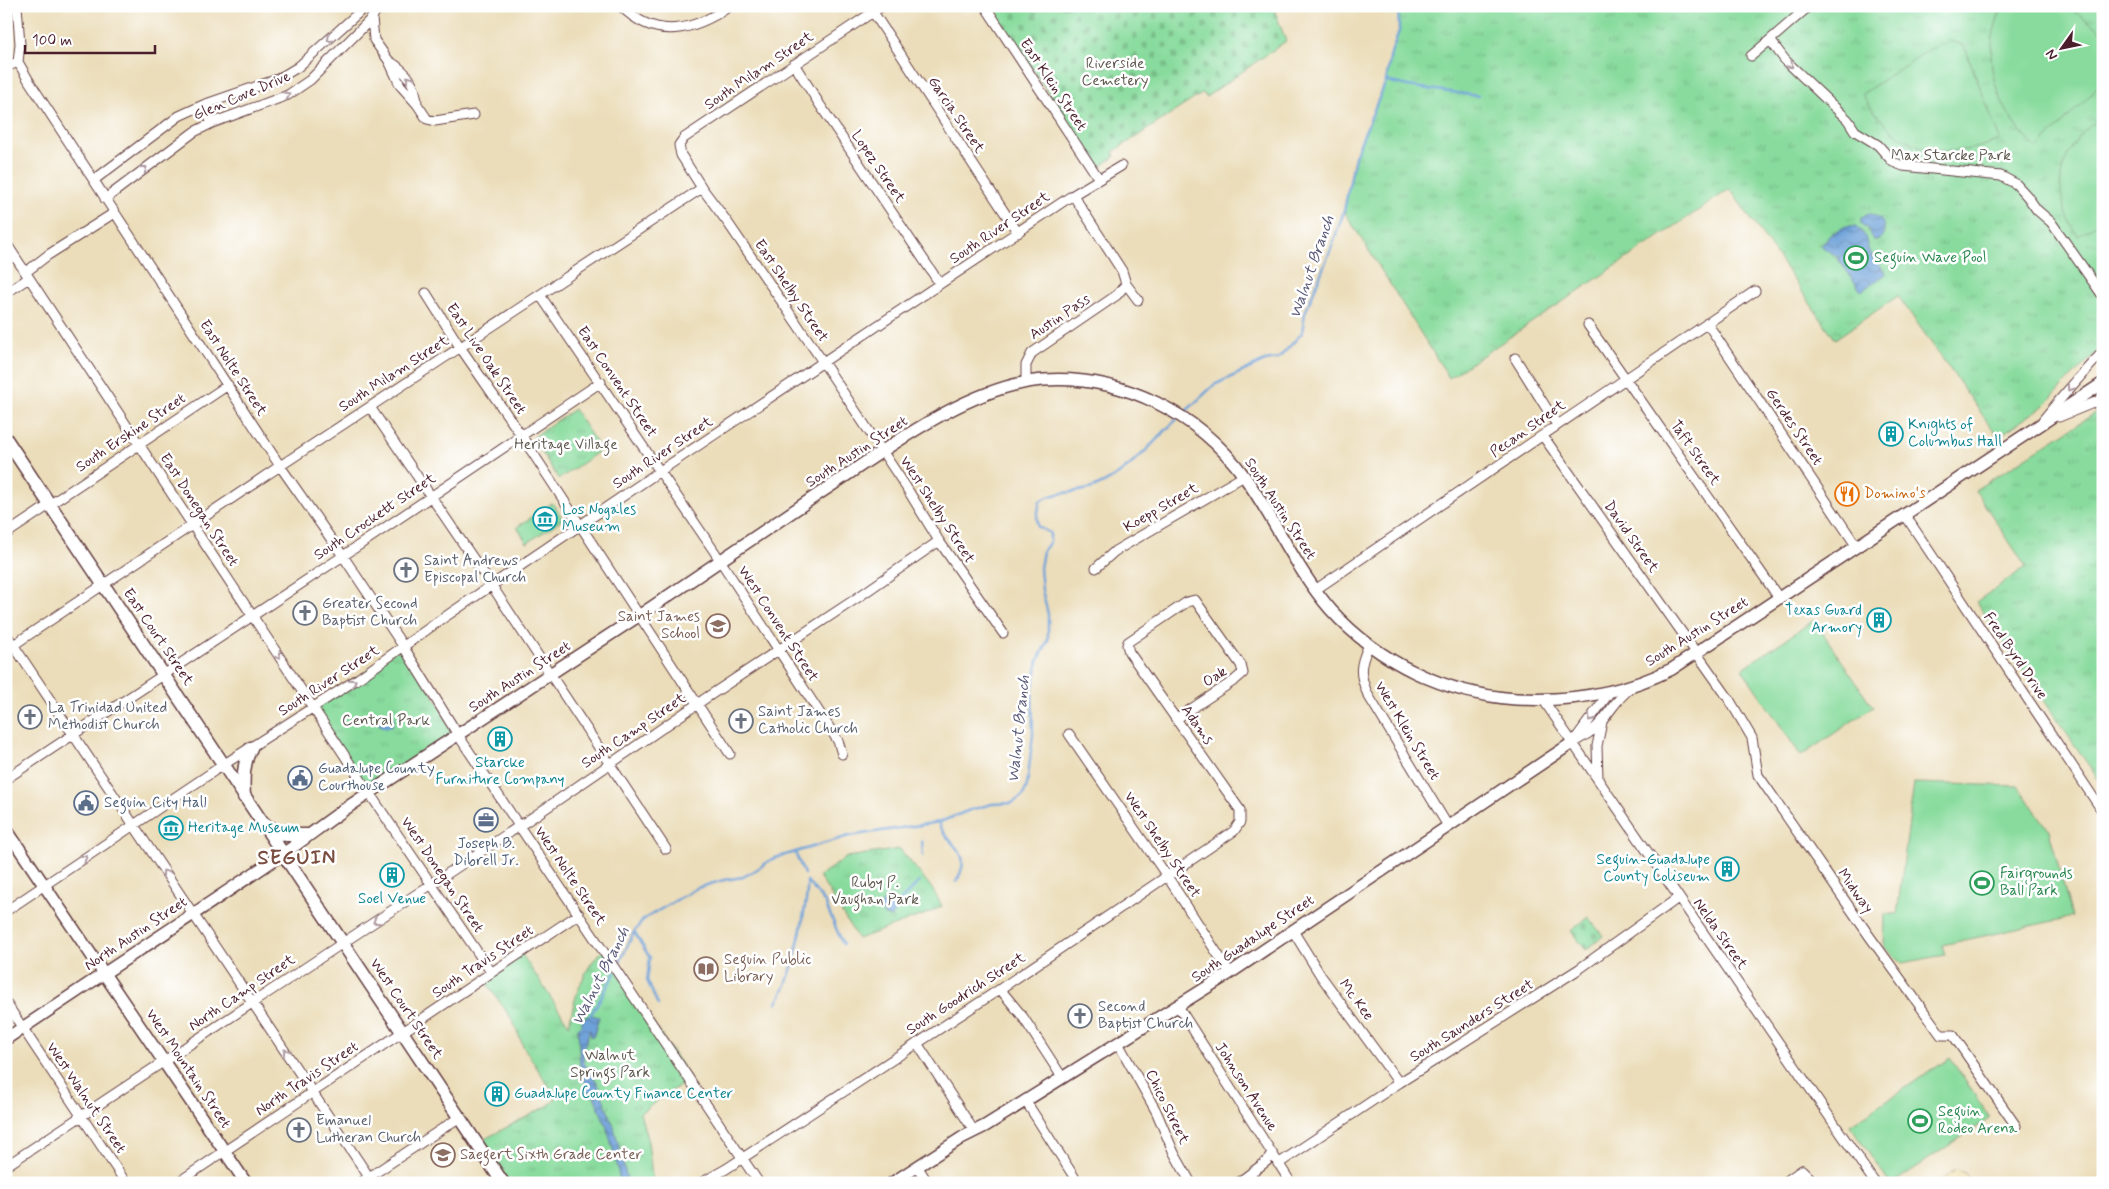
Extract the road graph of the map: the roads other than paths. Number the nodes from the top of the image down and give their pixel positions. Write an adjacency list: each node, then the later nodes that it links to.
1 (17, 6): 15 (street)
2 (366, 6): 18 (street, Glen Cove Drive, one-way to 18)
3 (378, 6): 10 (street, Glen Cove Drive)
4 (621, 6): 5 (street)
5 (730, 6)
6 (882, 6): 9 (street, South Milam Street)
7 (984, 6): 23 (street, East Klein Street)
8 (1809, 6): 13 (street)
9 (873, 12): 16 (street, South Milam Street); 29 (street, Garcia Street)
10 (372, 18): 11 (street, Glen Cove Drive); 12 (street)
11 (357, 34): 12 (street); 20 (street, Glen Cove Drive, one-way to 11)
12 (374, 40): 19 (street)
13 (1770, 40): 14 (street); 38 (street, one-way to 38)
14 (1751, 56)
15 (18, 62): 17 (street); 24 (street, East Nolte Street)
16 (794, 64): 21 (street, South Milam Street); 32 (street, Lopez Street)
17 (6, 67)
18 (203, 105): 20 (street); 24 (street, Glen Cove Drive)
19 (474, 115)
20 (212, 123): 27 (street, Glen Cove Drive, one-way to 20)
21 (679, 145): 25 (street, East Shelby Street)
22 (1121, 166): 23 (street, South River Street)
23 (1099, 178): 26 (street, South River Street)
24 (94, 180): 27 (street, East Nolte Street)
25 (702, 188): 37 (street, South Milam Street); 45 (street, East Shelby Street)
26 (1073, 196): 29 (street, South River Street); 33 (street)
27 (106, 199): 28 (street, East Nolte Street)
28 (114, 213): 31 (street); 50 (street, East Nolte Street)
29 (1018, 233): 32 (street, South River Street)
30 (6, 243): 31 (street, East Donegan Street)
31 (28, 275): 36 (street); 58 (street, East Donegan Street)
32 (940, 284): 45 (street, South River Street)
33 (1126, 284): 39 (street); 48 (street, Austin Pass)
34 (1755, 291): 40 (street, Pecan Street)
35 (426, 292): 42 (street, East Live Oak Street)
36 (6, 293)
37 (540, 295): 42 (street, South Milam Street); 47 (street, East Convent Street)
38 (2103, 296)
39 (1138, 300)
40 (1707, 323): 46 (street, Pecan Street); 70 (street, Gerdes Street)
41 (1588, 325): 46 (street, Taft Street)
42 (460, 347): 52 (street, South Milam Street); 55 (street, East Live Oak Street)
43 (2103, 352): 54 (street, one-way to 54)
44 (1515, 358): 53 (street)
45 (823, 362): 59 (street, East Shelby Street); 61 (street, South River Street)
46 (1626, 379): 53 (street, Pecan Street); 77 (street, Taft Street)
47 (600, 382): 55 (street, South Crockett Street); 61 (street, East Convent Street)
48 (1026, 382): 59 (main road, South Austin Street); 62 (main road, South Austin Street)
49 (2103, 383): 54 (main road, South Austin Street)
50 (228, 385): 58 (street, South Erskine Street); 60 (street, East Nolte Street)
51 (2103, 399): 54 (street)
52 (370, 407): 60 (street, South Milam Street); 63 (street)
53 (1557, 425): 56 (street, Pecan Street)
54 (2034, 429): 65 (main road, South Austin Street)
55 (521, 435): 63 (street, South Crockett Street); 67 (street, East Live Oak Street)
56 (1543, 436): 76 (street, Pecan Street); 86 (street, David Street)
57 (6, 439): 64 (main road, East Court Street)
58 (140, 444): 64 (street, South Erskine Street); 66 (street, East Donegan Street)
59 (883, 451): 69 (street, West Shelby Street); 72 (main road, South Austin Street)
60 (280, 466): 66 (street, South Milam Street); 71 (street, East Nolte Street)
61 (660, 471): 67 (street, South River Street); 72 (street, East Convent Street)
62 (1244, 476): 73 (street, Koepp Street); 76 (main road, South Austin Street)
63 (431, 496): 71 (street, South Crockett Street); 75 (street)
64 (50, 505): 68 (street, South Erskine Street); 74 (main road, East Court Street)
65 (1905, 515): 70 (main road, South Austin Street); 110 (street, Fred Byrd Drive)
66 (191, 525): 74 (street, South Milam Street); 78 (street, East Donegan Street)
67 (581, 525): 75 (street, South River Street); 79 (street, East Live Oak Street)
68 (6, 534)
69 (939, 541): 80 (street, West Shelby Street); 85 (street, South Camp Street)
70 (1857, 546): 77 (main road, South Austin Street)
71 (343, 556): 78 (street, South Crockett Street); 83 (street, East Nolte Street)
72 (720, 561): 79 (main road, South Austin Street); 85 (street, West Convent Street)
73 (1096, 568)
74 (103, 584): 84 (street, South Milam Street); 88 (main road, East Court Street)
75 (492, 586): 83 (street, South River Street); 89 (street)
76 (1315, 590): 82 (main road, South Austin Street)
77 (1780, 598): 86 (main road, South Austin Street)
78 (251, 615): 88 (street, South Crockett Street); 94 (street, East Donegan Street, one-way to 94)
79 (640, 615): 89 (main road, South Austin Street); 93 (street, East Live Oak Street)
80 (1003, 633)
81 (6, 634): 84 (street)
82 (1369, 645): 92 (main road, South Austin Street); 115 (street, West Klein Street)
83 (403, 646): 94 (street, South River Street, one-way to 83); 99 (street, East Nolte Street)
84 (10, 648): 98 (street)
85 (779, 650): 93 (street, South Camp Street); 103 (street, West Convent Street)
86 (1696, 654): 90 (main road, South Austin Street); 148 (street, Midway)
87 (1243, 673): 95 (street, Oak); 95 (street, Adams)
88 (163, 674): 98 (street, South Crockett Street); 105 (main road, East Court Street)
89 (549, 675): 99 (main road, South Austin Street); 104 (street)
90 (1634, 686): 91 (main road, South Austin Street); 96 (street)
91 (1609, 693): 92 (main road, South Austin Street); 100 (street, South Guadalupe Street, one-way to 100)
92 (1544, 700): 100 (street, Nelda Street)
93 (697, 705): 102 (street, East Live Oak Street); 104 (street, South Camp Street)
94 (313, 708): 101 (street, South River Street); 108 (street, East Donegan Street)
95 (1176, 719): 111 (street, Adams)
96 (1602, 722): 100 (street); 107 (street)
97 (1069, 734): 120 (street, West Shelby Street)
98 (73, 735): 106 (street, South Crockett Street); 113 (street)
99 (458, 735): 108 (main road, South Austin Street); 114 (street, West Nolte Street)
100 (1572, 743): 107 (street, Nelda Street); 115 (main road, South Guadalupe Street)
101 (251, 748): 105 (street, South River Street); 109 (main road)
102 (730, 754)
103 (842, 754)
104 (610, 764): 114 (street, South Camp Street); 118 (street)
105 (223, 765): 109 (main road, East Court Street); 113 (street, South River Street)
106 (6, 779)
107 (1598, 779): 123 (street, Nelda Street)
108 (370, 793): 117 (main road, South Austin Street); 121 (street, West Donegan Street)
109 (244, 797): 112 (main road, East Court Street)
110 (2103, 812)
111 (1240, 822): 120 (street, South Goodrich Street)
112 (262, 823): 117 (main road); 119 (main road, East Court Street)
113 (133, 825): 122 (street, South River Street, one-way to 113); 125 (street, one-way to 113)
114 (520, 825): 121 (street, South Camp Street); 126 (street, West Nolte Street)
115 (1448, 826): 127 (main road, South Guadalupe Street)
116 (6, 829): 122 (main road, West Mountain Street)
117 (307, 835): 119 (main road, South Austin Street)
118 (666, 849)
119 (282, 854): 125 (main road, North Austin Street); 128 (main road, West Court Street)
120 (1167, 876): 131 (street, West Shelby Street); 132 (street, South Goodrich Street)
121 (432, 884): 128 (street, South Camp Street, one-way to 128); 129 (street, West Donegan Street)
122 (44, 886): 124 (street, South River Street); 130 (main road, West Mountain Street)
123 (1678, 898): 143 (street, South Saunders Street); 172 (street, Nelda Street)
124 (6, 910)
125 (192, 914): 130 (main road, North Austin Street); 133 (street)
126 (579, 914): 129 (street, South Travis Street); 152 (street, West Nolte Street)
127 (1294, 931): 131 (main road, South Guadalupe Street); 143 (street, Mc Kee)
128 (342, 943): 133 (street, North Camp Street); 137 (main road, West Court Street)
129 (491, 972): 137 (street, South Travis Street)
130 (104, 973): 136 (main road, North Austin Street); 141 (main road, West Mountain Street)
131 (1230, 973): 135 (main road, South Guadalupe Street)
132 (1000, 989): 139 (street, South Goodrich Street); 142 (street)
133 (252, 1002): 141 (street, North Camp Street); 144 (street, one-way to 133)
134 (6, 1003): 136 (street, West Walnut Street)
135 (1178, 1006): 140 (main road, South Guadalupe Street); 151 (street, Johnson Avenue)
136 (22, 1028): 138 (main road, North Austin Street); 146 (street, West Walnut Street)
137 (402, 1032): 144 (street, North Travis Street); 147 (main road, West Court Street)
138 (6, 1039)
139 (917, 1043): 149 (street); 152 (street, South Goodrich Street)
140 (1118, 1043): 142 (main road, South Guadalupe Street); 167 (street, Chico Street)
141 (164, 1061): 146 (street, North Camp Street); 150 (main road, West Mountain Street)
142 (1062, 1077): 145 (main road, South Guadalupe Street)
143 (1399, 1083): 153 (street, South Saunders Street)
144 (313, 1092): 150 (street, North Travis Street); 156 (street)
145 (1025, 1100): 149 (main road, South Guadalupe Street); 166 (street)
146 (82, 1115): 154 (street, North Camp Street); 157 (street, West Walnut Street)
147 (460, 1117): 156 (street); 161 (main road, West Court Street)
148 (2016, 1126)
149 (974, 1131): 155 (main road, South Guadalupe Street)
150 (224, 1151): 158 (street, North Travis Street); 159 (main road, West Mountain Street)
151 (1272, 1154): 153 (street, Johnson Avenue); 168 (street)
152 (742, 1158): 162 (street, South Goodrich Street); 163 (street, West Nolte Street)
153 (1278, 1164): 169 (street, Johnson Avenue)
154 (6, 1166)
155 (917, 1166): 164 (main road, South Guadalupe Street); 165 (street)
156 (369, 1177): 160 (street)
157 (126, 1183)
158 (177, 1183)
159 (246, 1183)
160 (360, 1183)
161 (503, 1183)
162 (701, 1183)
163 (759, 1183)
164 (892, 1183)
165 (928, 1183)
166 (1078, 1183)
167 (1191, 1183)
168 (1238, 1183)
169 (1291, 1183)
170 (1784, 1183): 171 (street)
171 (1814, 1183)
172 (1875, 1183)

